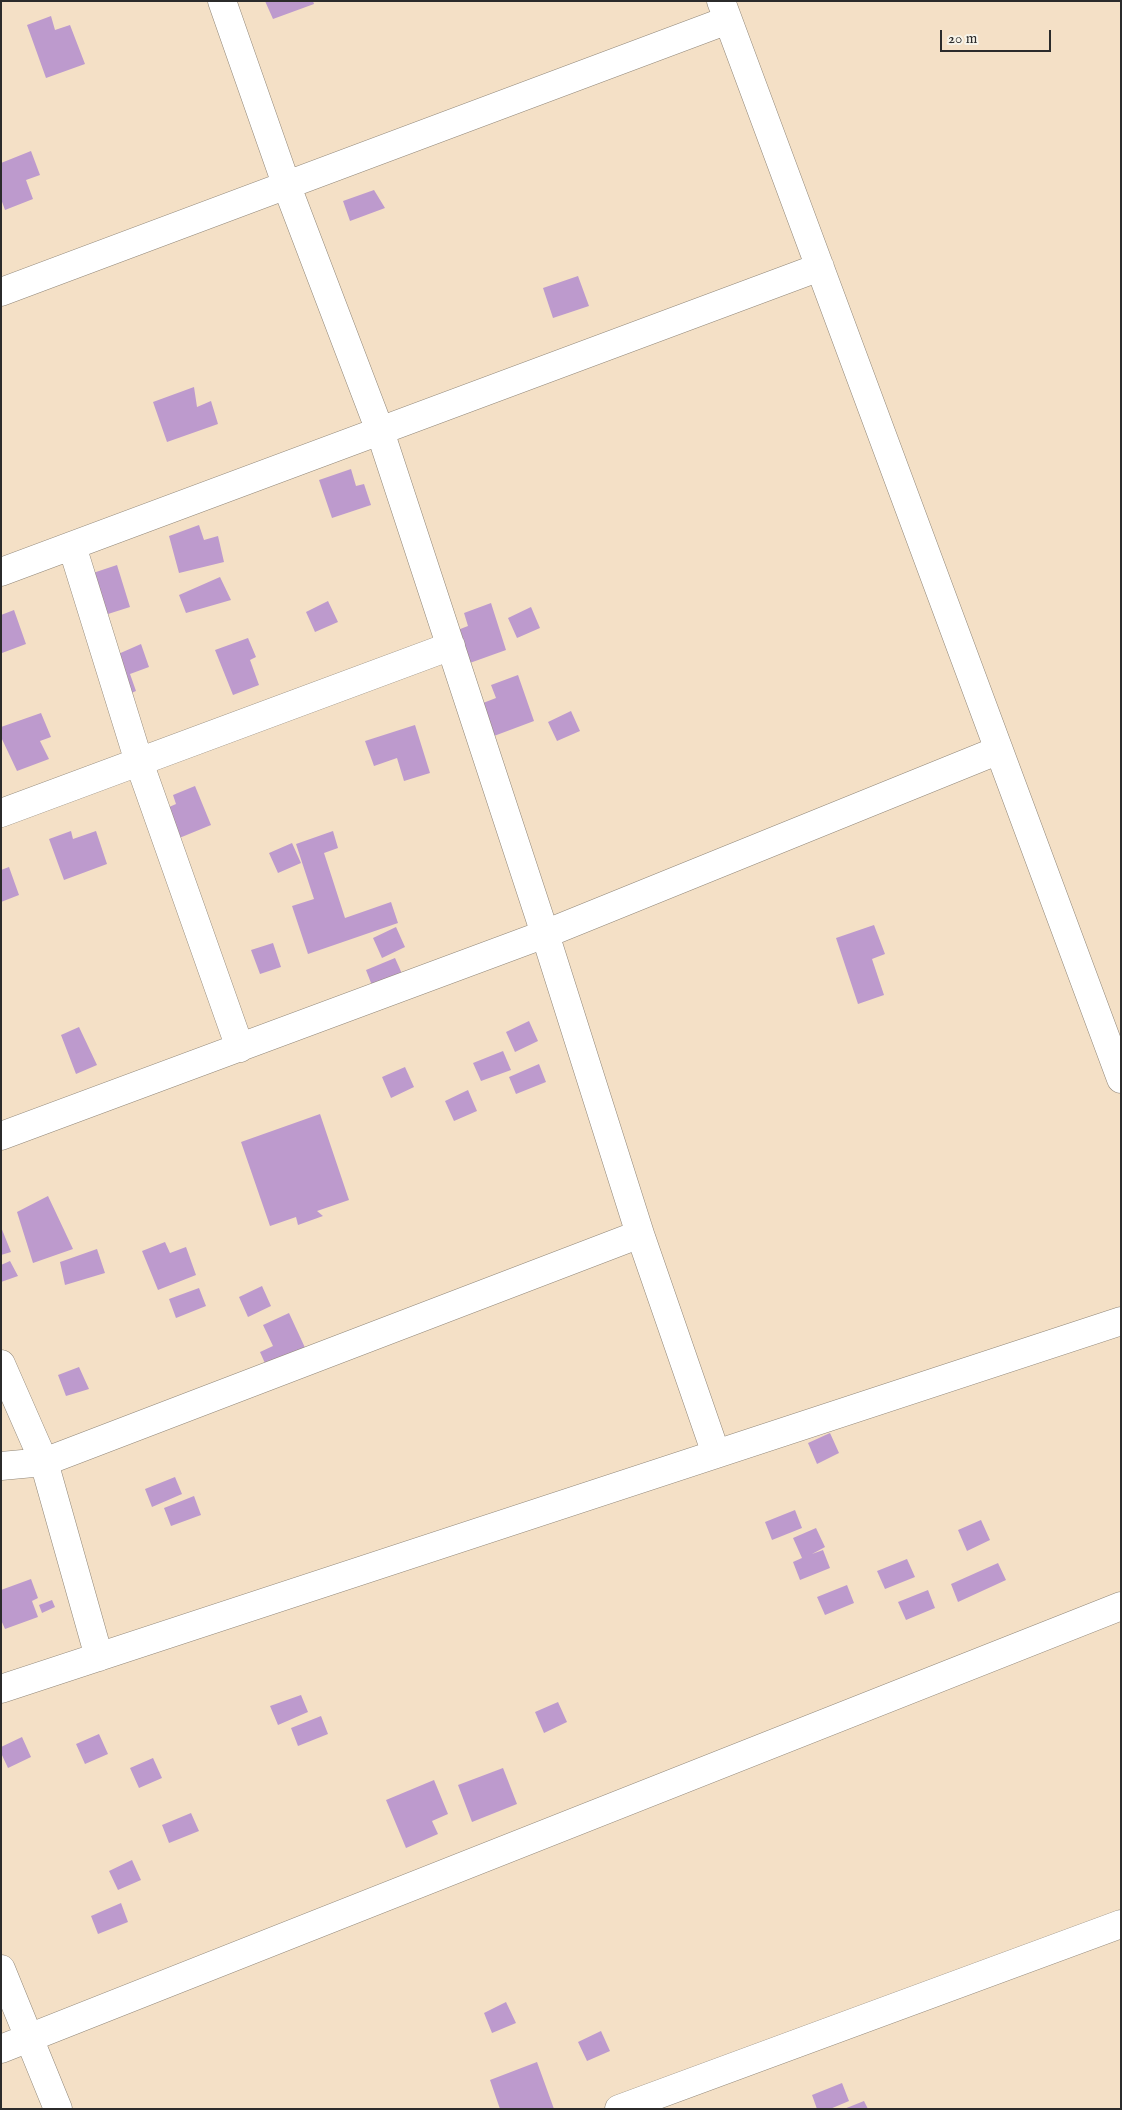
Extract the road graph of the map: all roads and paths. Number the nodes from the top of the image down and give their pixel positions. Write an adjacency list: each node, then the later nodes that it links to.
1 (222, 1): 3 (street)
2 (725, 11): 3 (street); 4 (street)
3 (286, 184): 5 (street); 6 (street)
4 (820, 267): 6 (street); 10 (street)
5 (1, 292)
6 (380, 431): 7 (street); 9 (street)
7 (72, 546): 8 (street); 11 (street)
8 (1, 572)
9 (451, 646): 11 (street); 13 (street)
10 (999, 750): 13 (street); 15 (street)
11 (139, 762): 12 (street); 14 (street)
12 (1, 812)
13 (545, 934): 14 (street); 17 (street)
14 (240, 1048): 16 (street)
15 (1121, 1079)
16 (1, 1136)
17 (640, 1234): 20 (street); 21 (street)
18 (1121, 1321): 20 (street)
19 (1, 1364): 21 (street)
20 (716, 1454): 24 (street)
21 (44, 1462): 22 (street); 24 (street)
22 (1, 1466)
23 (1121, 1606): 28 (street)
24 (98, 1657): 25 (street)
25 (1, 1689)
26 (1121, 1924): 31 (street)
27 (1, 1969): 28 (street)
28 (30, 2038): 29 (street); 30 (street)
29 (1, 2049)
30 (58, 2109)
31 (619, 2109)

